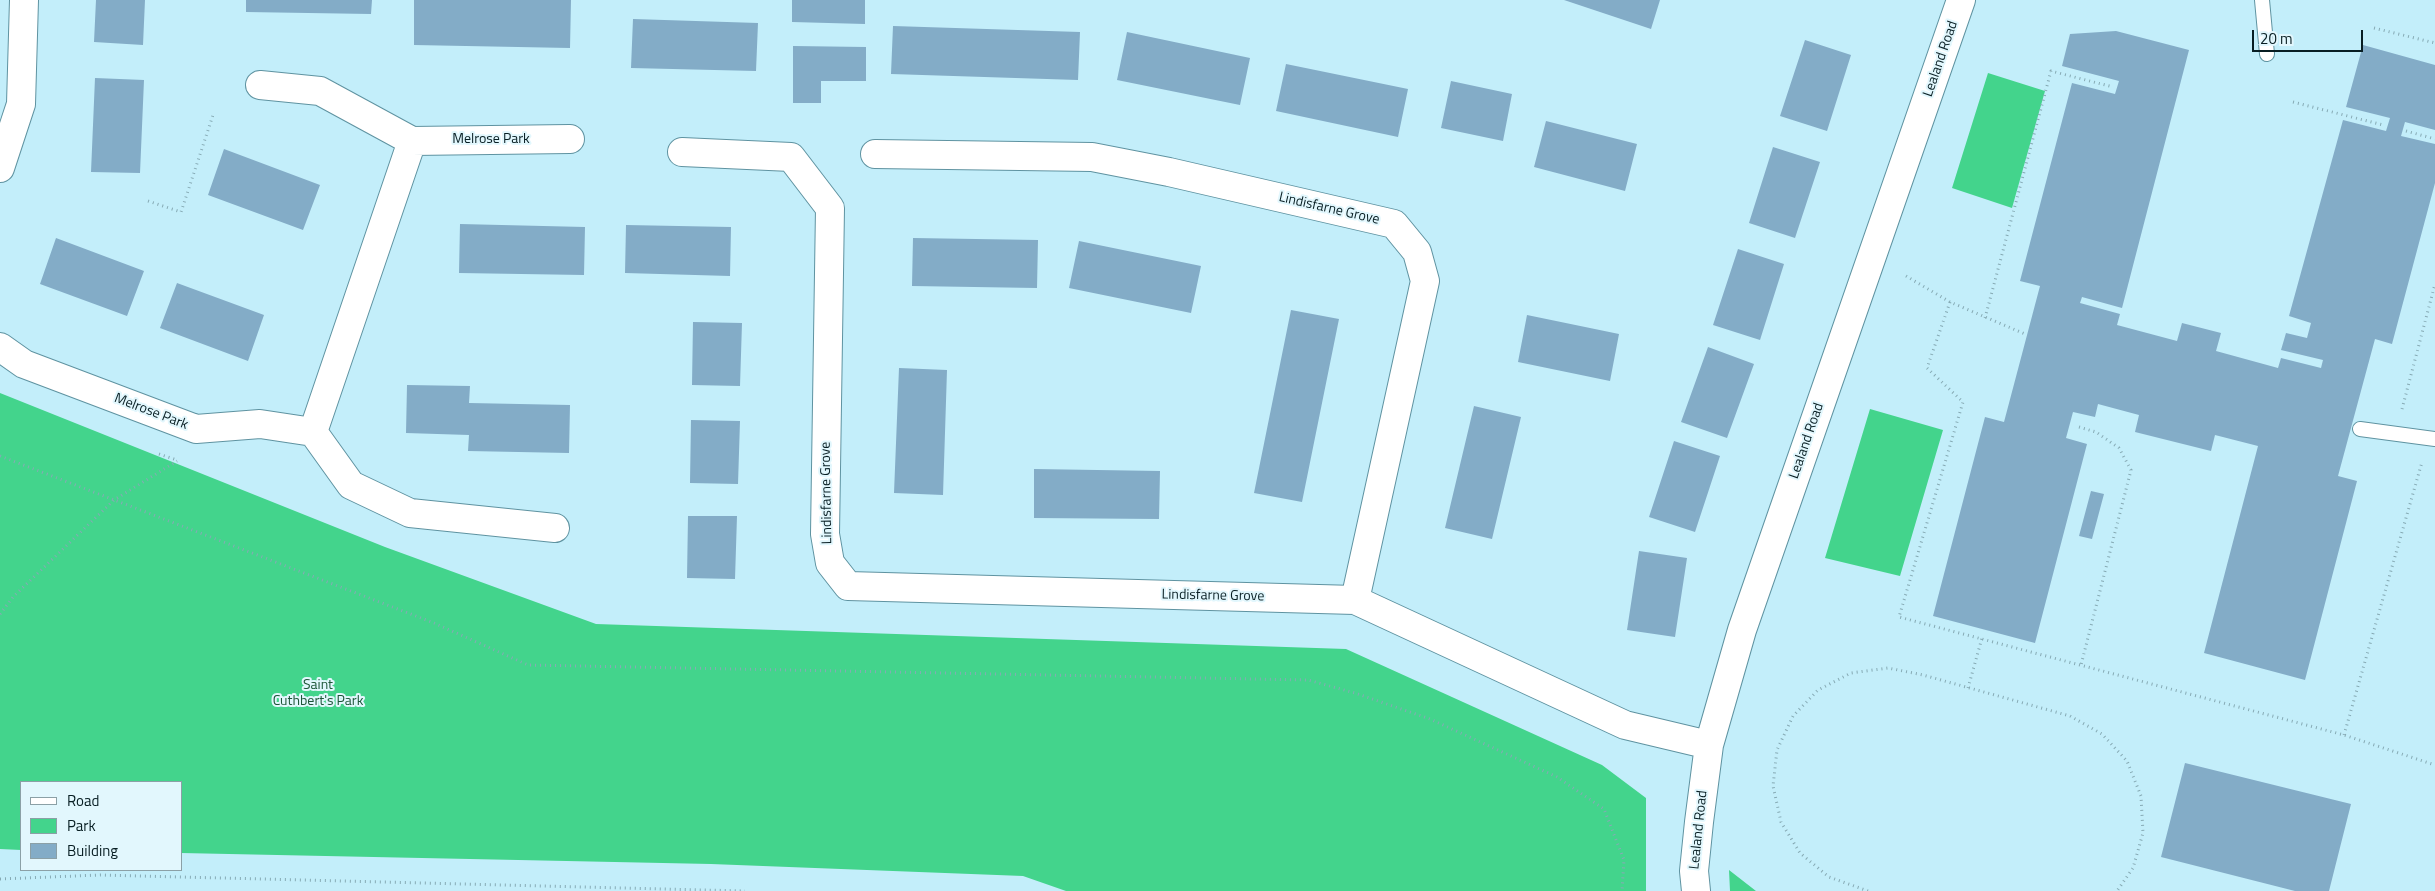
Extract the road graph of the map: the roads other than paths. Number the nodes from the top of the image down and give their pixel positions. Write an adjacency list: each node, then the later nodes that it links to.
1 (24, 0): 10 (street)
2 (1961, 0): 17 (street, Lealand Road)
3 (2262, 0): 4 (lane)
4 (2267, 54)
5 (260, 85): 7 (street, Melrose Park)
6 (570, 140): 7 (street, Melrose Park)
7 (412, 141): 13 (street)
8 (682, 152): 16 (street, Lindisfarne Grove)
9 (875, 154): 16 (street, Lindisfarne Grove)
10 (0, 168)
11 (0, 347): 13 (street, Melrose Park)
12 (2360, 429): 14 (lane)
13 (313, 432): 15 (street)
14 (2432, 438)
15 (555, 528)
16 (1355, 600): 17 (street, Lindisfarne Grove)
17 (1709, 745): 18 (street, Lealand Road)
18 (1696, 891)

